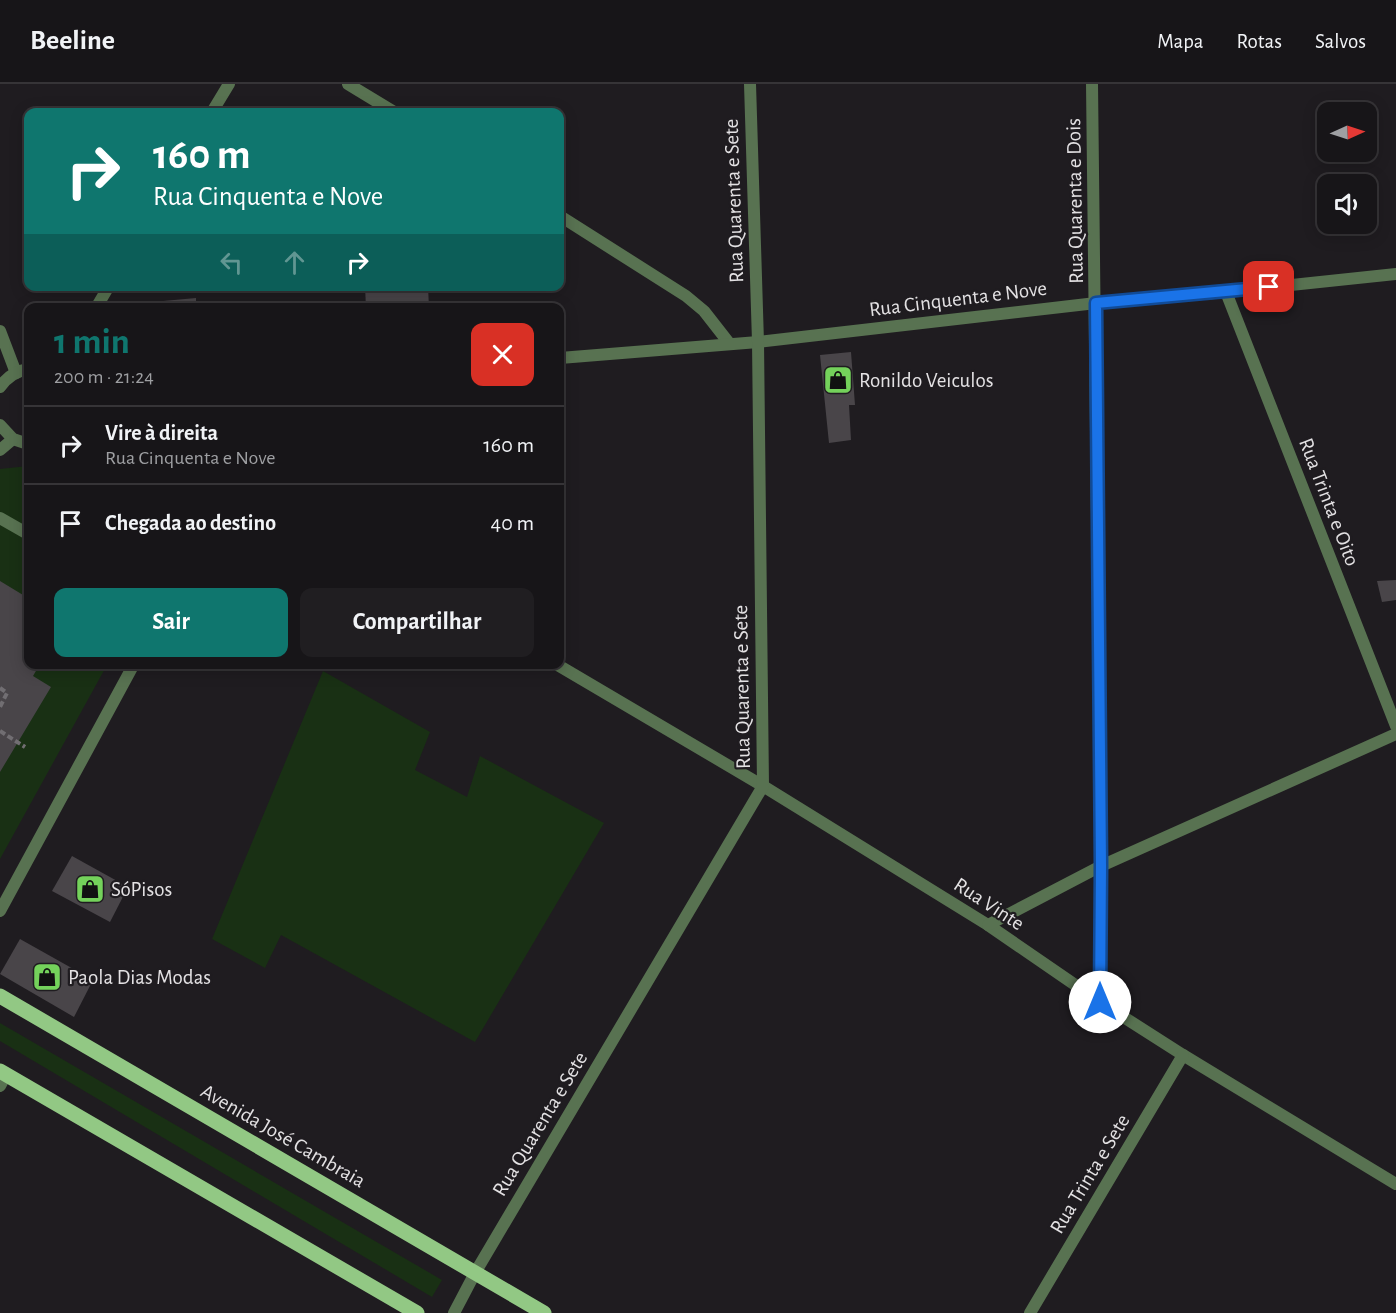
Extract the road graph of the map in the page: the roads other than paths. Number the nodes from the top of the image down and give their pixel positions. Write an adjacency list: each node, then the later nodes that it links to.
1 (229, 84): 5 (street)
2 (348, 84): 6 (street)
3 (750, 84): 12 (street, Rua Quarenta e Sete)
4 (1092, 84): 10 (street, Rua Quarenta e Dois)
5 (214, 108)
6 (387, 108)
7 (564, 219): 13 (street)
8 (1396, 274): 9 (street, Rua Cinquenta e Nove)
9 (1226, 292): 10 (street, Rua Cinquenta e Nove); 26 (street, Rua Trinta e Oito)
10 (1096, 303): 12 (street, Rua Cinquenta e Nove); 29 (street, Rua Quarenta e Dois)
11 (1, 336): 16 (street)
12 (758, 342): 13 (street, Rua Cinquenta e Nove); 28 (street, Rua Quarenta e Sete)
13 (729, 344): 14 (street, Rua Cinquenta e Nove)
14 (564, 358)
15 (24, 370): 16 (street)
16 (16, 373): 17 (street)
17 (0, 387)
18 (0, 425): 19 (street)
19 (13, 439): 20 (street); 21 (street)
20 (24, 443)
21 (0, 450)
22 (0, 518): 23 (street)
23 (24, 532)
24 (131, 669): 30 (street)
25 (564, 669): 28 (street, Rua Vinte)
26 (1396, 726)
27 (1396, 734): 29 (street)
28 (763, 786): 31 (street, Rua Vinte); 37 (street, Rua Quarenta e Sete)
29 (1101, 866): 31 (street); 33 (street, Rua Quarenta e Dois)
30 (0, 911)
31 (988, 926): 33 (street, Rua Vinte)
32 (0, 996): 37 (main road, Avenida José Cambraia)
33 (1100, 1002): 34 (street, Rua Vinte)
34 (1183, 1055): 36 (street, Rua Vinte); 41 (street, Rua Trinta e Sete)
35 (2, 1077): 38 (main road)
36 (1396, 1184)
37 (475, 1273): 39 (street, Rua Quarenta e Sete); 40 (main road, Avenida José Cambraia)
38 (417, 1313)
39 (454, 1313)
40 (544, 1313)
41 (1030, 1313)

